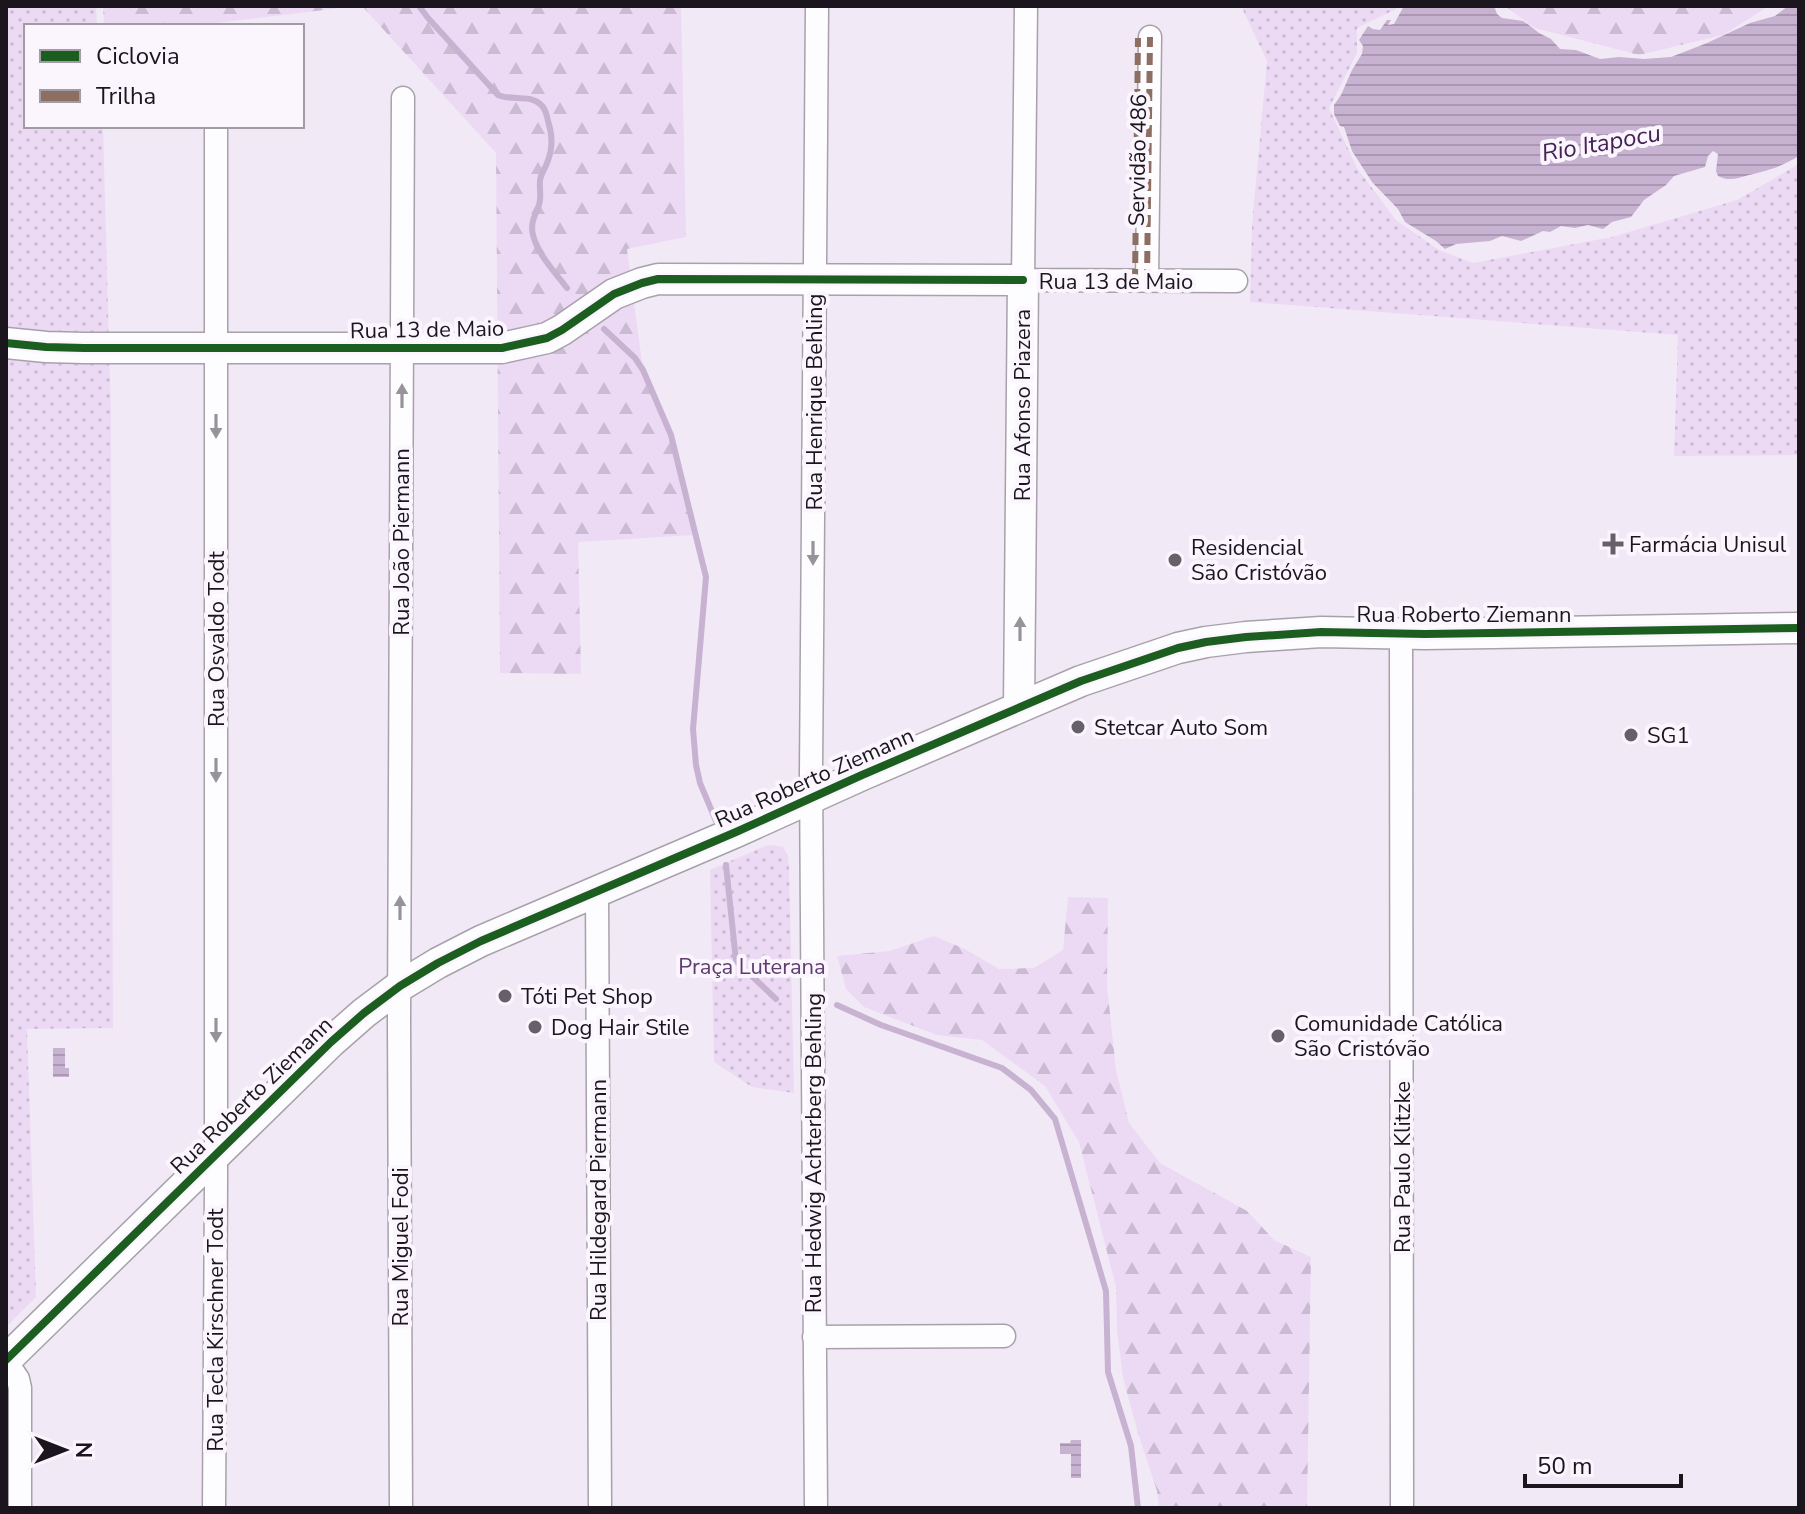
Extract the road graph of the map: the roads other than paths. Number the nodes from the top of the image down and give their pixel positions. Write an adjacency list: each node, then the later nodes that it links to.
1 (817, 6): 6 (street, Rua Henrique Behling)
2 (1026, 6): 7 (street, Rua Afonso Piazera)
3 (1144, 38): 8 (street)
4 (403, 98): 12 (street, Rua João Piermann)
5 (216, 128): 11 (street, Rua Osvaldo Todt)
6 (815, 279): 7 (main road, Rua 13 de Maio); 12 (main road, Rua 13 de Maio); 16 (street, Rua Henrique Behling, one-way to 16)
7 (1023, 280): 8 (street, Rua 13 de Maio); 15 (main road, Rua Afonso Piazera, one-way to 7)
8 (1141, 281): 9 (street, Rua 13 de Maio)
9 (1236, 281)
10 (6, 343): 11 (main road, Rua 13 de Maio)
11 (216, 348): 12 (main road, Rua 13 de Maio); 19 (street, Rua Osvaldo Todt, one-way to 19)
12 (402, 348): 18 (street, Rua João Piermann, one-way to 12)
13 (1799, 628): 14 (main road, Rua Roberto Ziemann)
14 (1401, 634): 15 (main road, Rua Roberto Ziemann); 28 (street, Rua Paulo Klitzke)
15 (1019, 707): 16 (main road, Rua Roberto Ziemann)
16 (811, 797): 17 (main road, Rua Roberto Ziemann); 21 (street, Rua Hedwig Achterberg Behling)
17 (597, 893): 18 (main road, Rua Roberto Ziemann); 26 (street, Rua Hildegard Piermann)
18 (400, 986): 19 (main road, Rua Roberto Ziemann); 25 (street, Rua Miguel Fodi)
19 (216, 1152): 22 (main road, Rua Roberto Ziemann); 24 (street, Rua Tecla Kirschner Todt)
20 (1004, 1336): 21 (street)
21 (814, 1337): 27 (street, Rua Hedwig Achterberg Behling)
22 (6, 1360): 23 (street)
23 (20, 1508)
24 (214, 1508)
25 (401, 1508)
26 (600, 1508)
27 (816, 1508)
28 (1402, 1508)

